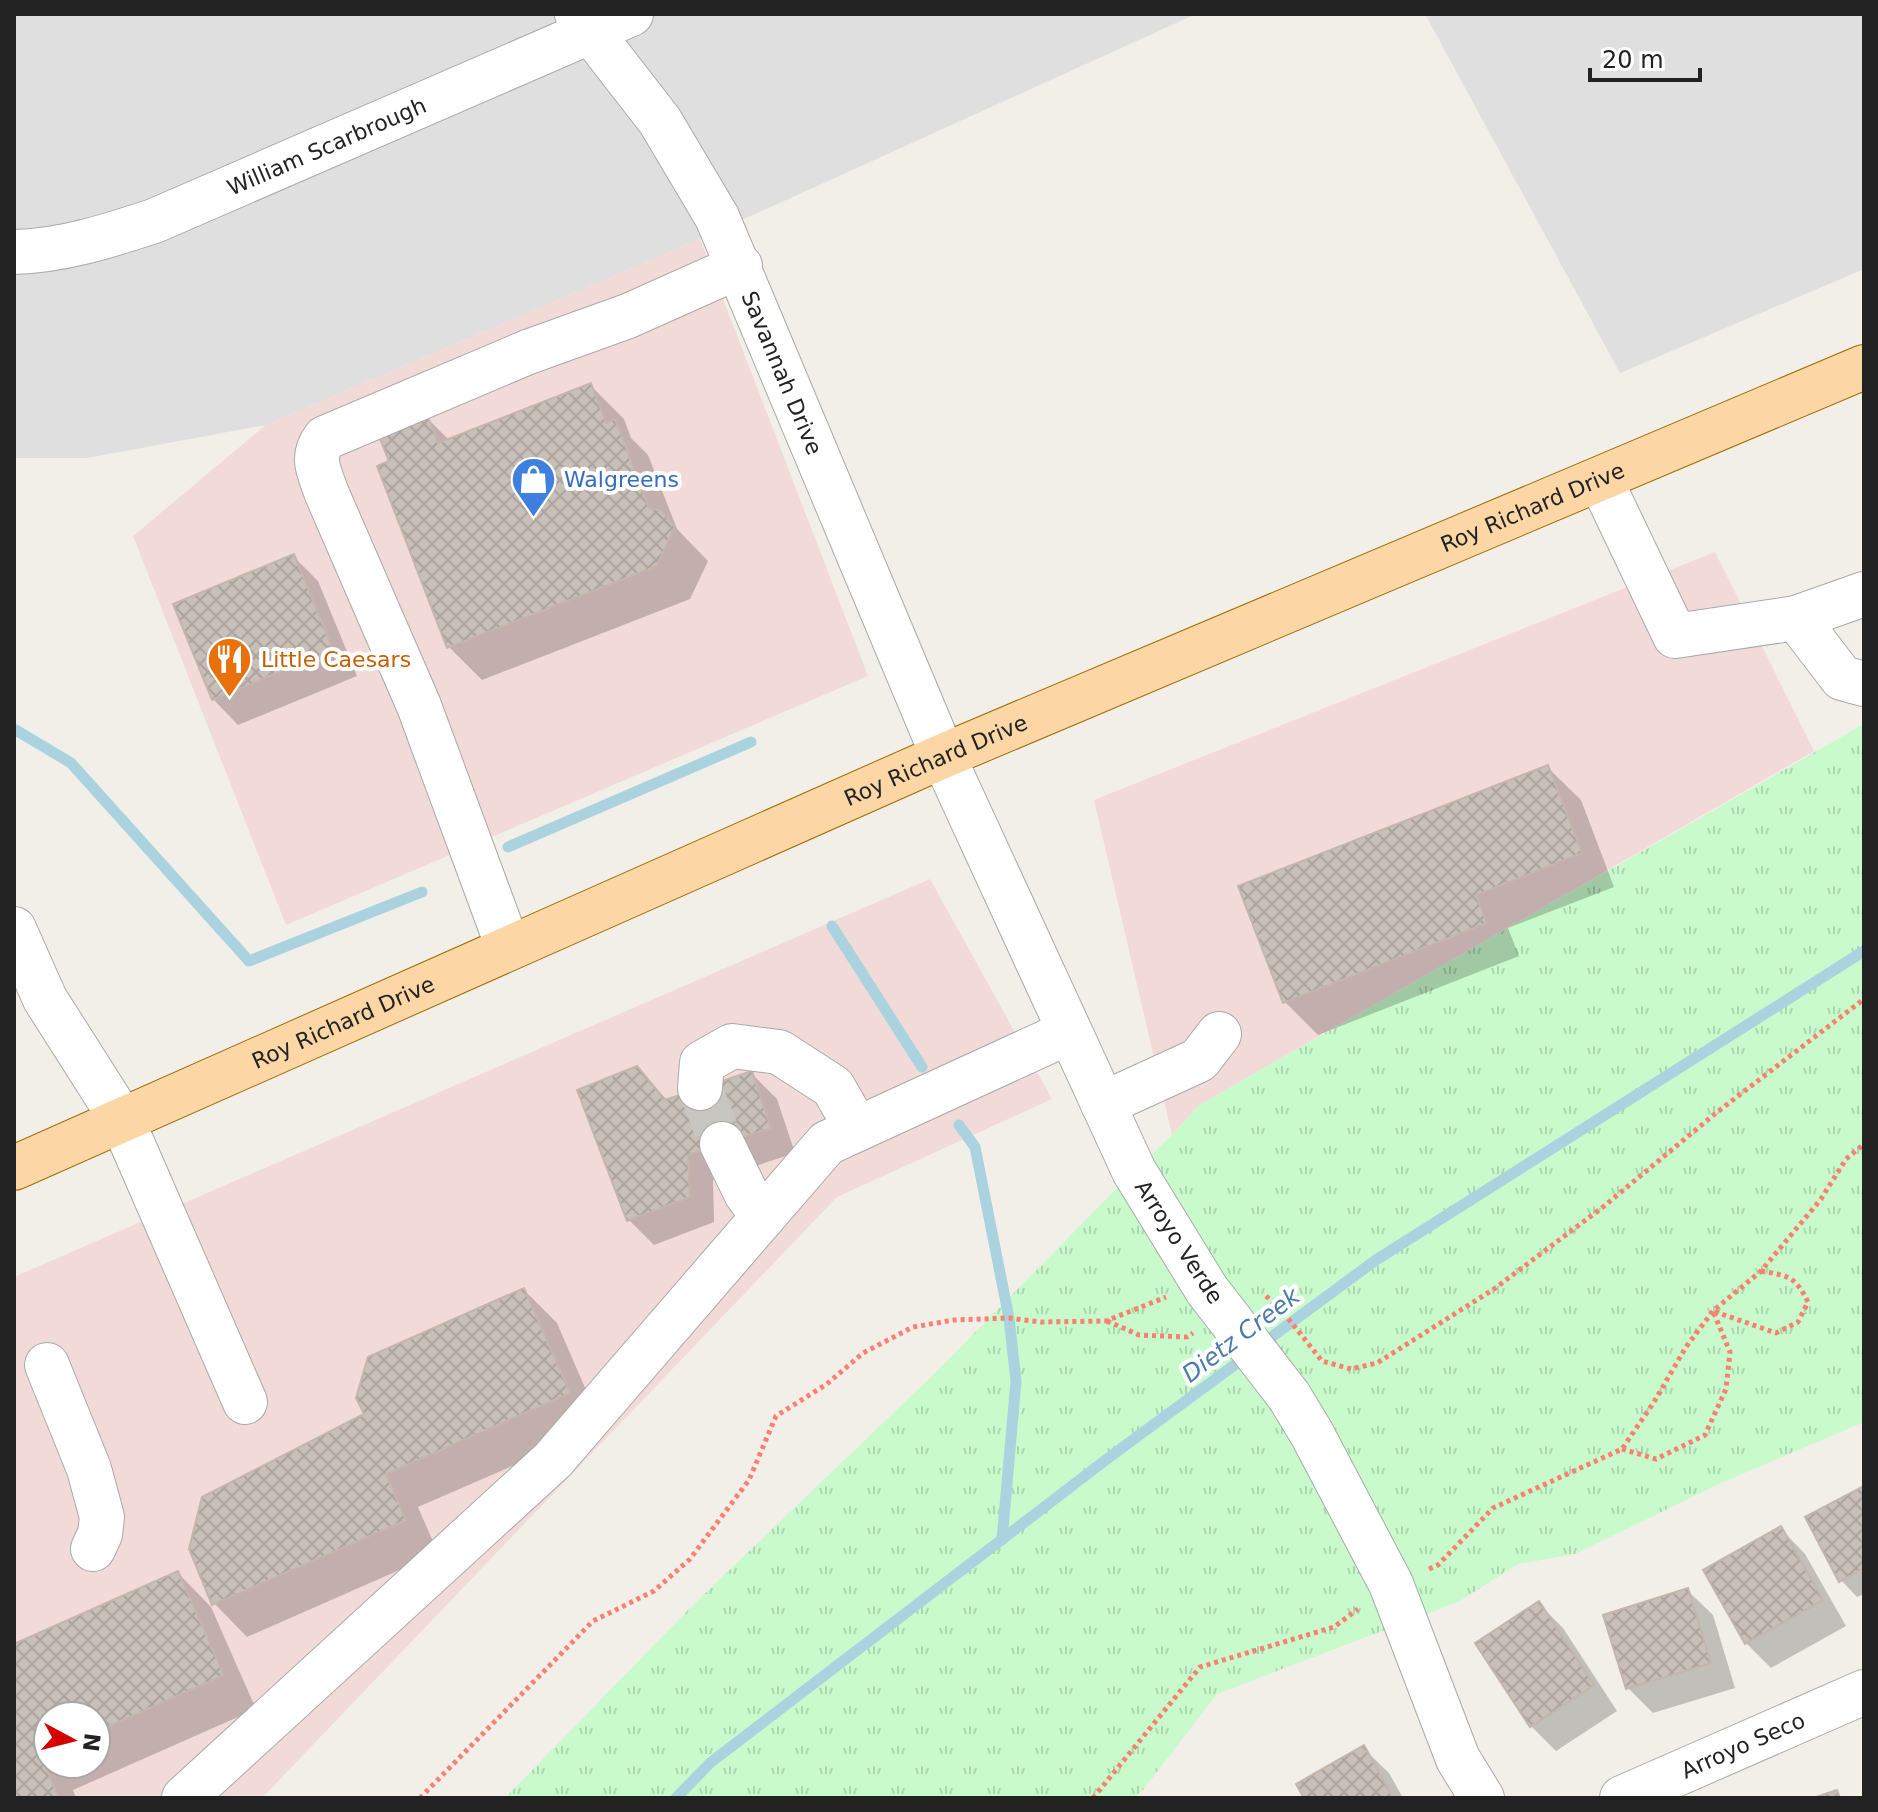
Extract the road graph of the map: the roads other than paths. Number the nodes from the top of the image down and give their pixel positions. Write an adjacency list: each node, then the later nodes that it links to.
1 (631, 14): 2 (street, William Scarbrough)
2 (584, 23): 3 (street, William Scarbrough); 4 (street, Savannah Drive)
3 (14, 252)
4 (740, 266): 10 (street, Savannah Drive); 12 (street)
5 (1864, 367): 6 (main road, Roy Richard Drive)
6 (1600, 479): 8 (street); 10 (main road, Roy Richard Drive)
7 (1864, 594): 8 (street)
8 (1796, 618): 9 (street)
9 (1864, 684)
10 (943, 756): 12 (main road, Roy Richard Drive); 13 (street, Arroyo Verde)
11 (14, 929): 17 (street)
12 (508, 947): 17 (main road, Roy Richard Drive)
13 (1069, 1032): 16 (street, Arroyo Verde); 18 (street)
14 (1219, 1034): 16 (street)
15 (700, 1088): 18 (street)
16 (1103, 1104): 27 (street, Arroyo Verde, bridge)
17 (122, 1120): 20 (main road, Roy Richard Drive); 23 (street)
18 (857, 1129): 21 (street)
19 (722, 1144): 21 (street)
20 (14, 1168)
21 (763, 1217): 26 (street)
22 (47, 1365): 24 (street)
23 (245, 1402)
24 (93, 1549)
25 (1864, 1692): 28 (street, Arroyo Seco)
26 (184, 1798)
27 (1482, 1798)
28 (1622, 1798)

